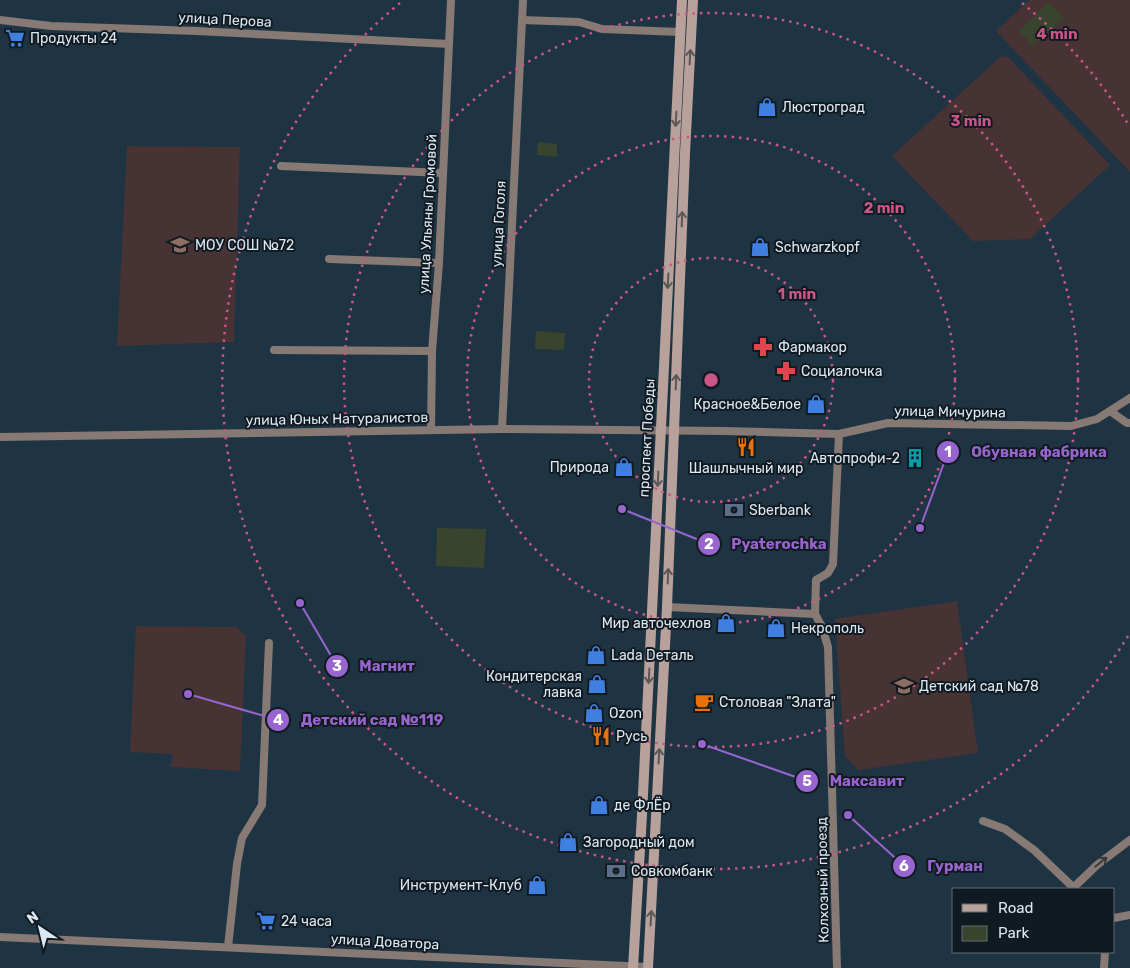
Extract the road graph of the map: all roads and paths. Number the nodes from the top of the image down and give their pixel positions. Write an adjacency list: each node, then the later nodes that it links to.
1 (451, 0): 8 (street, улица Ульяны Громовой)
2 (523, 0): 6 (street, улица Гоголя)
3 (682, 0): 7 (main road, проспект Победы)
4 (693, 0): 21 (main road, проспект Победы, one-way to 4)
5 (0, 20): 8 (street, улица Перова)
6 (522, 20): 7 (street); 18 (street, улица Гоголя)
7 (680, 32): 20 (main road, проспект Победы, one-way to 20)
8 (449, 44): 10 (street, улица Ульяны Громовой)
9 (281, 166): 10 (street)
10 (443, 173): 12 (street, улица Ульяны Громовой)
11 (329, 259): 12 (street)
12 (439, 263): 14 (street, улица Ульяны Громовой)
13 (274, 350): 14 (street)
14 (432, 352): 19 (street, улица Ульяны Громовой)
15 (1130, 398): 16 (street, улица Мичурина)
16 (1110, 411): 17 (street); 22 (street, улица Мичурина)
17 (1130, 423)
18 (502, 429): 19 (street, улица Юных Натуралистов); 20 (street, улица Юных Натуралистов)
19 (431, 430): 23 (street, улица Юных Натуралистов)
20 (661, 430): 21 (street, улица Юных Натуралистов); 35 (main road, проспект Победы, one-way to 35)
21 (674, 430): 22 (street, улица Мичурина); 24 (main road, проспект Победы, one-way to 21)
22 (839, 434): 25 (street, Колхозный проезд)
23 (0, 437)
24 (667, 607): 25 (street); 36 (main road, проспект Победы, one-way to 24)
25 (814, 614): 37 (street, Колхозный проезд)
26 (269, 644): 33 (street)
27 (983, 821): 29 (street)
28 (1130, 840): 29 (street, one-way to 28)
29 (1074, 888)
30 (1130, 915): 31 (street)
31 (1115, 918)
32 (0, 937): 33 (street, улица Доватора)
33 (228, 947): 35 (street, улица Доватора)
34 (1105, 953): 38 (street)
35 (633, 967): 36 (street, улица Доватора)
36 (648, 968)
37 (837, 968)
38 (1104, 968)

